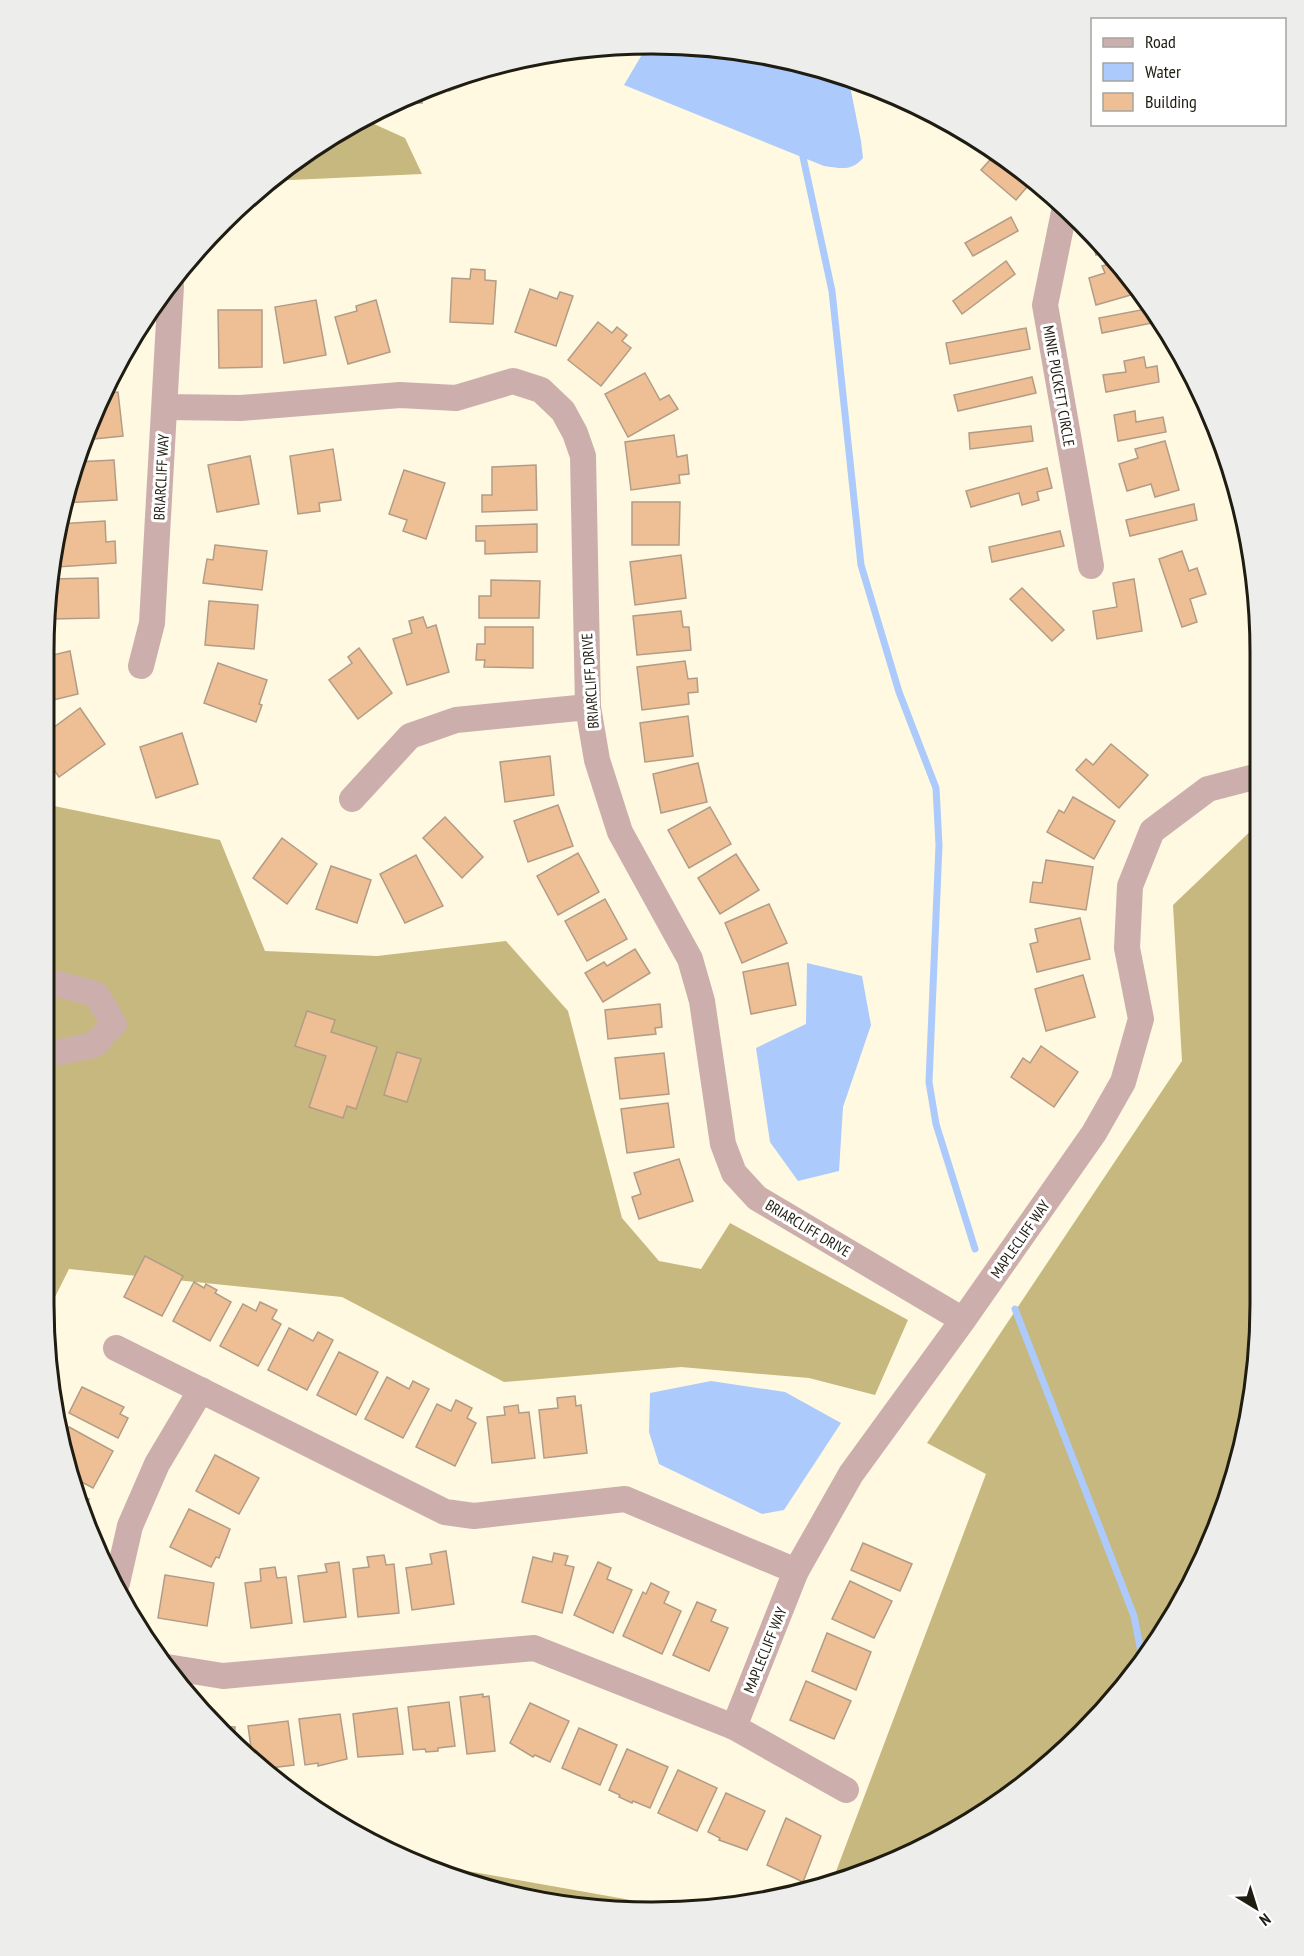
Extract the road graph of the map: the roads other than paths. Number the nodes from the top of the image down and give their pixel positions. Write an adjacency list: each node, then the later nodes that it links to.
1 (1063, 218): 4 (street, MINIE PUCKETT CIRCLE)
2 (170, 299): 3 (street, BRIARCLIFF WAY)
3 (165, 408): 5 (street, BRIARCLIFF WAY); 6 (street, BRIARCLIFF DRIVE)
4 (1091, 566)
5 (141, 666)
6 (588, 707): 8 (street); 11 (street, BRIARCLIFF DRIVE)
7 (1250, 778): 11 (street, MAPLECLIFF WAY)
8 (352, 799)
9 (54, 983): 10 (street)
10 (54, 1053)
11 (963, 1320): 14 (street, MAPLECLIFF WAY)
12 (116, 1348): 13 (street)
13 (201, 1390): 14 (street); 15 (street)
14 (796, 1571): 17 (street, MAPLECLIFF WAY)
15 (119, 1574)
16 (179, 1669): 17 (street)
17 (734, 1727): 18 (street)
18 (846, 1790)

